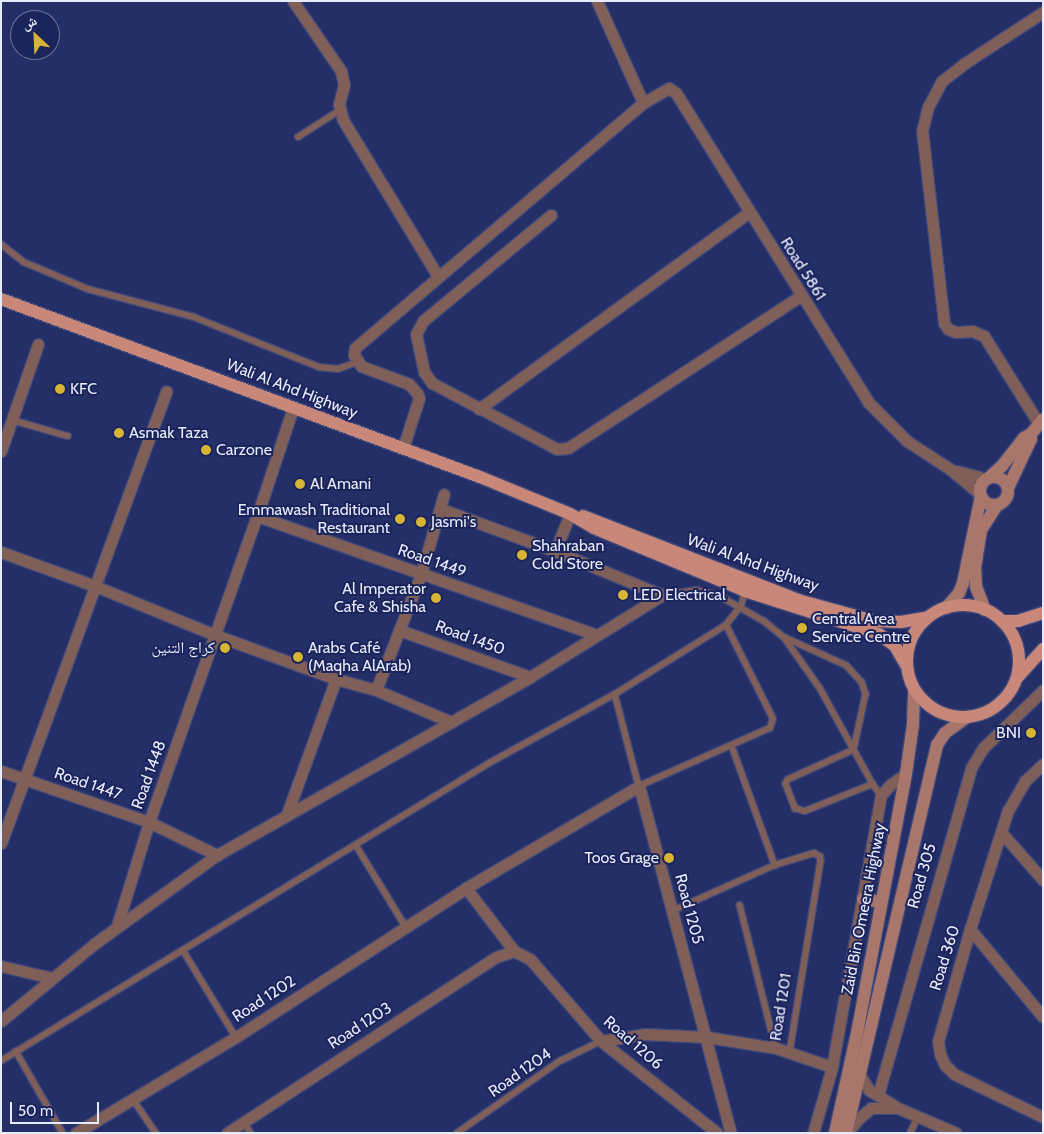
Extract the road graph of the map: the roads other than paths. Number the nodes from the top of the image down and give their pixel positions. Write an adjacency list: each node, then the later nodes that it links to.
1 (292, 1): 5 (street)
2 (597, 1): 4 (street)
3 (1043, 12): 19 (street)
4 (643, 103): 7 (street, Road 5861); 10 (street, Road 5861)
5 (340, 110): 6 (lane); 10 (street)
6 (298, 137)
7 (749, 212): 11 (street, Road 5861); 17 (street)
8 (551, 215): 17 (street)
9 (1, 244): 14 (lane)
10 (438, 276): 14 (street, Road 5861)
11 (800, 296): 17 (street); 23 (street, Road 5861)
12 (1, 299): 16 (main road, Wali Al Ahd Highway)
13 (38, 344): 18 (street)
14 (355, 358): 21 (street)
15 (166, 391): 36 (street)
16 (293, 408): 21 (main road, Wali Al Ahd Highway); 31 (street, Road 1448)
17 (480, 409)
18 (12, 420): 20 (lane); 22 (street)
19 (1038, 426): 24 (street); 25 (street)
20 (68, 436)
21 (403, 448): 30 (main road, Wali Al Ahd Highway)
22 (1, 451)
23 (950, 469): 24 (street, Road 5861); 27 (street, Road 5861)
24 (988, 478): 25 (street); 27 (street)
25 (1008, 488): 28 (street)
26 (444, 494): 29 (street)
27 (980, 495): 28 (street); 32 (street)
28 (997, 505): 32 (street)
29 (441, 509): 33 (street); 35 (street)
30 (570, 514): 33 (street); 37 (main road, Wali Al Ahd Highway); 43 (main road, Wali Al Ahd Highway)
31 (257, 516): 35 (street, Road 1449); 47 (street, Road 1448)
32 (976, 537): 40 (street); 41 (street)
33 (555, 551): 38 (street)
34 (1, 552): 36 (street)
35 (421, 574): 46 (street); 48 (street, Road 1449)
36 (95, 586): 47 (street); 66 (street)
37 (745, 591): 39 (lane); 51 (main road, Wali Al Ahd Highway)
38 (662, 595): 39 (lane); 48 (street)
39 (741, 606): 45 (lane); 49 (lane)
40 (946, 608): 41 (main road); 43 (main road)
41 (985, 610): 44 (main road)
42 (1043, 613): 44 (main road)
43 (928, 617): 51 (main road)
44 (1002, 621): 53 (main road)
45 (726, 625): 58 (lane); 61 (lane)
46 (399, 630): 52 (street, Road 1450); 55 (street)
47 (216, 635): 54 (street); 71 (street, Road 1448)
48 (597, 636): 52 (street)
49 (784, 637): 62 (lane); 62 (lane)
50 (1043, 649): 53 (main road)
51 (906, 665): 56 (main road)
52 (530, 677): 60 (street)
53 (1017, 678): 59 (main road)
54 (336, 679): 55 (street); 70 (street)
55 (376, 690): 60 (street)
56 (914, 690): 59 (main road); 65 (street, Zaid Bin Omeera Highway)
57 (1043, 690): 101 (street, Road 305)
58 (615, 694): 68 (lane, Road 1205); 74 (lane)
59 (966, 718): 100 (street, Zaid Bin Omeera Highway)
60 (451, 722): 70 (street)
61 (732, 746): 68 (lane); 76 (lane)
62 (854, 750): 67 (lane); 67 (lane)
63 (1043, 764): 72 (street, Road 360)
64 (1, 771): 66 (street, Road 1447)
65 (906, 774): 69 (street); 80 (street, Zaid Bin Omeera Highway)
66 (25, 780): 71 (street, Road 1447); 73 (street)
67 (873, 784): 69 (lane)
68 (639, 786): 78 (street, Road 1202); 82 (street, Road 1205)
69 (881, 795): 79 (street)
70 (287, 814): 75 (street)
71 (149, 822): 75 (street, Road 1447); 83 (street, Road 1448)
72 (1001, 832): 77 (street); 85 (street, Road 360)
73 (1, 843)
74 (356, 845): 84 (lane); 86 (lane)
75 (217, 855): 83 (street)
76 (775, 865): 82 (lane, Road 1201); 97 (lane, Road 1201)
77 (1043, 880)
78 (466, 888): 84 (street, Road 1202); 87 (street, Road 1206)
79 (863, 899): 80 (street); 99 (street)
80 (881, 902): 116 (street, Zaid Bin Omeera Highway)
81 (740, 905): 95 (lane)
82 (672, 911): 93 (street, Road 1205)
83 (117, 926): 89 (street)
84 (406, 927): 92 (street, Road 1202)
85 (970, 929): 90 (street); 105 (street, Road 360)
86 (183, 950): 92 (lane); 96 (lane)
87 (514, 951): 94 (street, Road 1206); 106 (street, Road 1203)
88 (1, 966): 89 (street)
89 (52, 978): 91 (street)
90 (1043, 1018)
91 (1, 1021)
92 (236, 1037): 102 (street, Road 1202)
93 (707, 1038): 94 (street, Road 1201); 95 (street, Road 1201); 114 (street, Road 1205)
94 (601, 1041): 112 (lane, Road 1204); 113 (street, Road 1206)
95 (776, 1048): 97 (street, Road 1201)
96 (16, 1052): 98 (lane); 107 (lane)
97 (790, 1052): 99 (street)
98 (1, 1061)
99 (832, 1068): 115 (street)
100 (860, 1076): 101 (street); 117 (street, Zaid Bin Omeera Highway)
101 (878, 1095): 103 (street)
102 (133, 1099): 108 (street, Road 1202); 109 (lane)
103 (898, 1108): 104 (street); 117 (street)
104 (918, 1117): 118 (lane); 119 (street)
105 (1043, 1117)
106 (244, 1122): 110 (street, Road 1203); 111 (lane)
107 (64, 1133)
108 (76, 1133)
109 (156, 1133)
110 (227, 1133)
111 (251, 1133)
112 (458, 1133)
113 (717, 1133)
114 (730, 1133)
115 (813, 1133)
116 (835, 1133)
117 (846, 1133)
118 (910, 1133)
119 (956, 1133)

